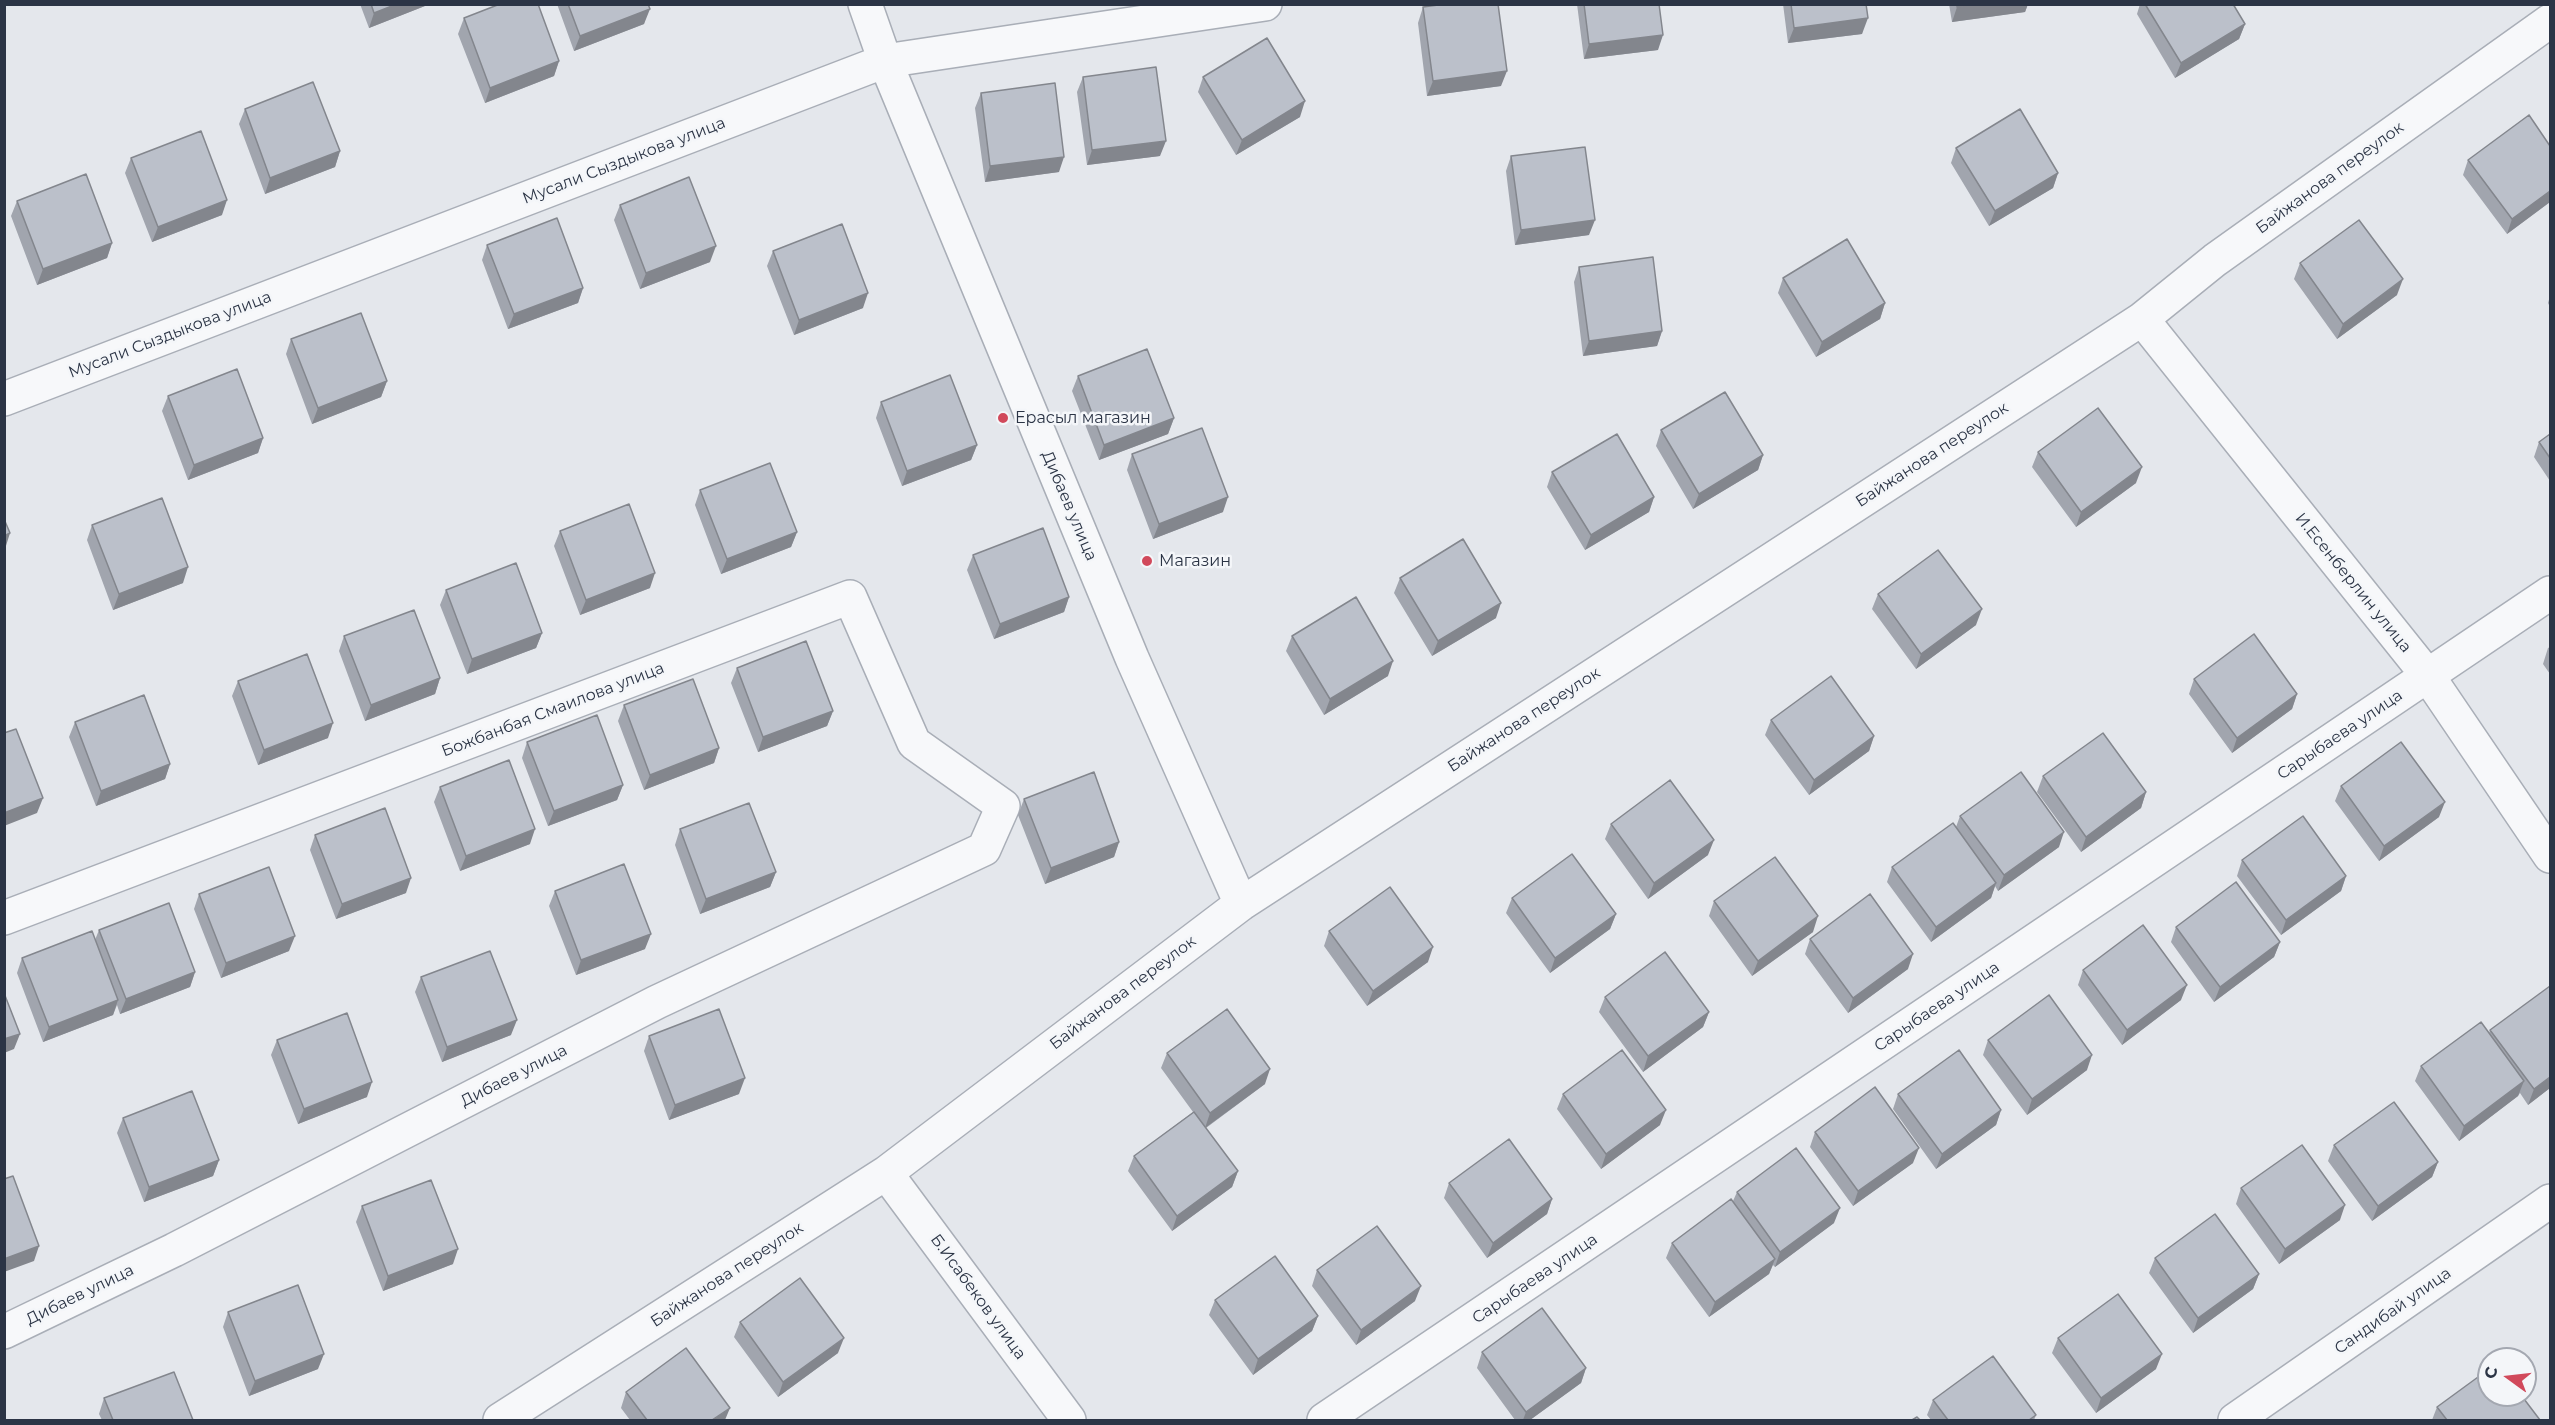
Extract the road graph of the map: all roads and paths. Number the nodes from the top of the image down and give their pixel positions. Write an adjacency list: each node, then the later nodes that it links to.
1 (865, 4): 4 (street, Дибаев улица)
2 (1265, 4): 4 (street, Мусали Сыздыкова улица)
3 (2550, 21): 5 (street, Байжанова переулок)
4 (885, 61): 6 (street, Мусали Сыздыкова улица); 11 (street, Дибаев улица)
5 (2142, 319): 8 (street, И.Есенберлин улица); 11 (street, Байжанова переулок)
6 (4, 399)
7 (2550, 593): 8 (street, Сарыбаева улица)
8 (2428, 676): 10 (street, И.Есенберлин улица); 18 (street, Сарыбаева улица)
9 (1003, 806): 12 (street, Божбанбая Смаилова улица); 15 (street, Дибаев улица)
10 (2550, 856)
11 (1241, 904): 13 (street, Байжанова переулок)
12 (4, 918)
13 (886, 1173): 16 (street, Байжанова переулок); 17 (street, Б.Исабеков улица)
14 (2550, 1201): 19 (street, Сандибай улица)
15 (4, 1332)
16 (500, 1420)
17 (1070, 1420)
18 (1324, 1420)
19 (2235, 1420)

